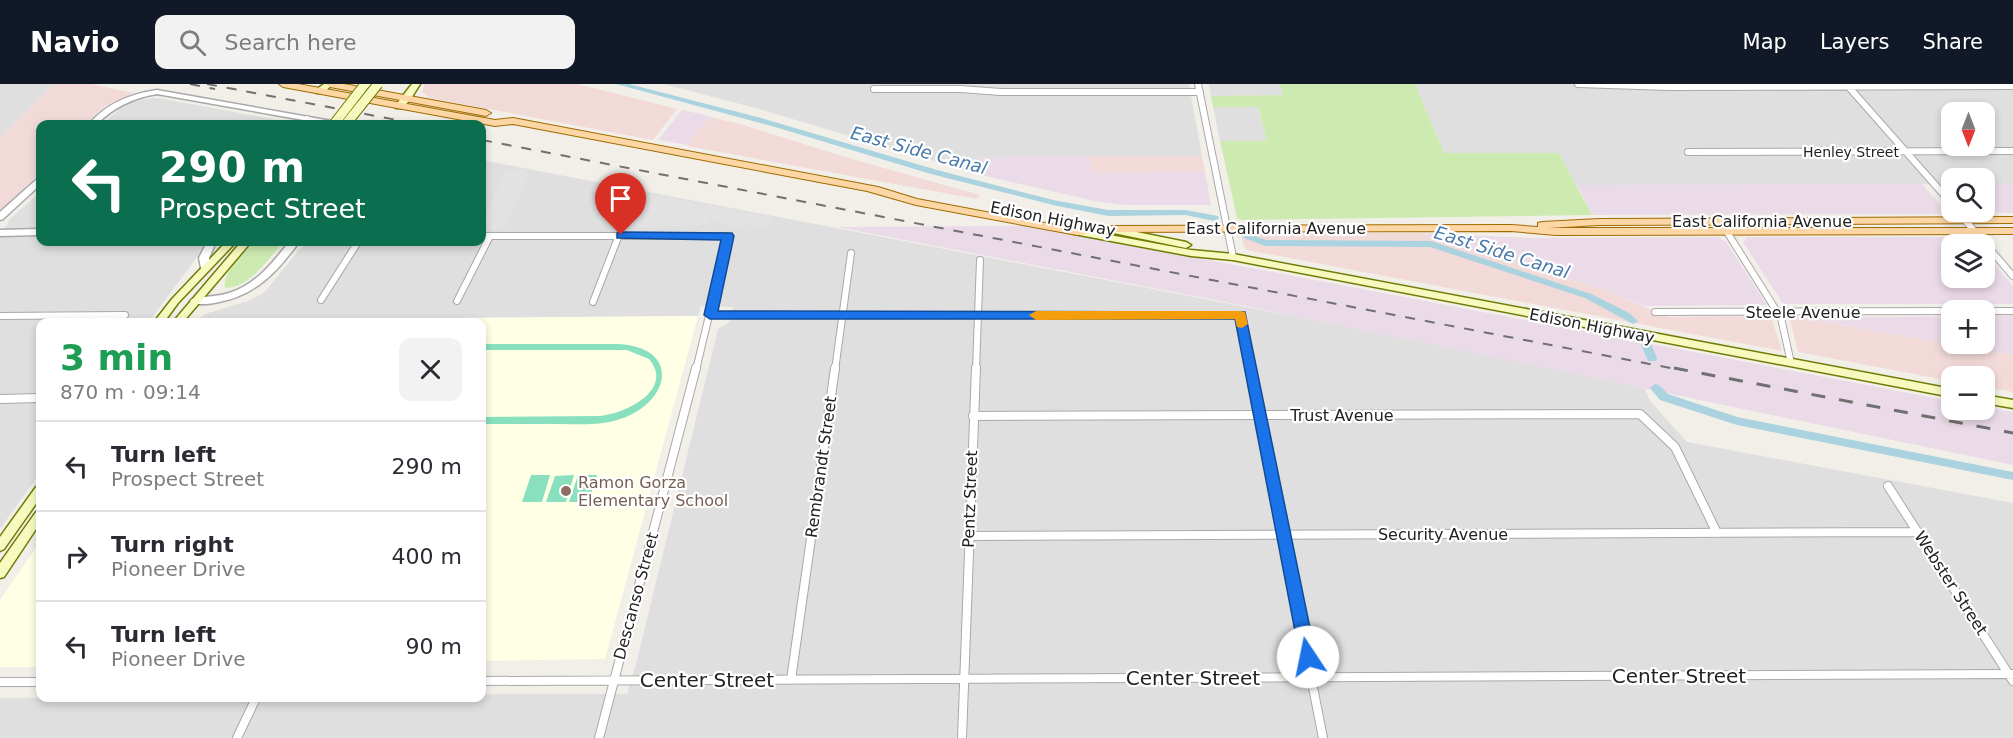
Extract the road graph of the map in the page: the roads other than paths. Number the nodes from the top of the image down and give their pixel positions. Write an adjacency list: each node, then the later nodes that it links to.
1 (284, 84): 11 (main road, Edison Highway)
2 (329, 84): 11 (main road); 13 (main road, Edison Highway)
3 (365, 84): 17 (main road, bridge)
4 (378, 84): 18 (main road, bridge)
5 (416, 84): 13 (main road)
6 (1198, 84): 12 (street)
7 (1578, 84): 8 (street)
8 (1847, 85): 9 (street); 22 (street)
9 (2013, 86)
10 (874, 89): 12 (street)
11 (320, 91): 14 (main road, Edison Highway)
12 (1200, 92): 34 (street)
13 (407, 98): 14 (main road); 21 (main road, Edison Highway)
14 (399, 106): 19 (main road, Edison Highway)
15 (97, 120): 16 (street)
16 (295, 120)
17 (339, 120)
18 (349, 120)
19 (478, 120)
20 (486, 121): 21 (main road, Edison Highway)
21 (513, 121): 26 (main road, Edison Highway)
22 (1905, 151): 23 (street, Henley Street); 24 (street, Henley Street); 27 (street)
23 (2013, 151)
24 (1688, 152)
25 (36, 185): 28 (street)
26 (871, 189): 36 (main road, Edison Highway); 40 (main road, Edison Highway)
27 (1941, 192)
28 (0, 217)
29 (1941, 220): 32 (main road, East California Avenue)
30 (1995, 220): 31 (main road, East California Avenue)
31 (2013, 220)
32 (1802, 221): 35 (main road, East California Avenue); 41 (main road)
33 (1968, 222): 37 (street)
34 (1227, 228): 35 (main road, East California Avenue); 36 (main road, East California Avenue); 52 (street)
35 (1511, 228): 41 (main road, East California Avenue)
36 (1104, 229): 40 (main road, East California Avenue); 52 (main road, Edison Highway)
37 (1975, 231): 38 (main road, East California Avenue); 41 (main road, East California Avenue); 55 (street)
38 (2013, 231)
39 (36, 232): 42 (street)
40 (1077, 232): 52 (main road, Edison Highway)
41 (1727, 232): 64 (street)
42 (0, 233)
43 (619, 235): 44 (street); 59 (street); 66 (street, Descanso Street)
44 (486, 236)
45 (209, 246): 54 (street)
46 (227, 246): 54 (main road)
47 (243, 246): 57 (main road)
48 (291, 246): 57 (street)
49 (355, 246): 56 (street)
50 (482, 246): 58 (street)
51 (851, 254): 67 (street, Rembrandt Street)
52 (1233, 257): 72 (main road, Edison Highway)
53 (980, 260): 69 (street, Pentz Street)
54 (206, 268): 70 (main road)
55 (2013, 276)
56 (321, 300)
57 (195, 301): 71 (main road)
58 (457, 301)
59 (593, 302)
60 (1941, 311): 64 (street, Steele Avenue)
61 (1995, 311): 62 (street)
62 (2013, 311)
63 (1655, 312): 64 (street, Steele Avenue)
64 (1777, 312): 72 (street)
65 (125, 315): 68 (street)
66 (710, 315): 67 (street); 94 (street, Descanso Street)
67 (842, 315): 69 (street); 92 (street, Rembrandt Street)
68 (0, 316)
69 (976, 316): 78 (street, Pentz Street); 79 (street)
70 (162, 318)
71 (181, 318)
72 (1791, 363): 73 (main road, Edison Highway)
73 (1941, 391)
74 (36, 398): 75 (street)
75 (0, 399)
76 (1995, 401): 77 (main road)
77 (2013, 404)
78 (973, 416): 79 (street, Trust Avenue); 86 (street, Pentz Street)
79 (1260, 416): 84 (street, Trust Avenue); 85 (street)
80 (1888, 486): 83 (street, Webster Street)
81 (36, 496): 87 (main road)
82 (36, 521): 88 (main road)
83 (1918, 532): 84 (street, Security Avenue); 89 (street, Webster Street)
84 (1717, 533): 85 (street, Security Avenue)
85 (1283, 534): 86 (street, Security Avenue); 90 (street)
86 (969, 536): 91 (street, Pentz Street)
87 (0, 546)
88 (0, 573)
89 (2012, 676): 90 (street, Center Street)
90 (1312, 678): 91 (street, Center Street); 101 (street)
91 (964, 679): 92 (street, Center Street); 100 (street, Pentz Street)
92 (791, 680): 94 (street, Center Street)
93 (486, 681): 94 (street, Center Street)
94 (614, 681): 99 (street, Descanso Street)
95 (0, 682): 96 (street)
96 (36, 682)
97 (254, 702): 98 (street)
98 (237, 738)
99 (599, 738)
100 (962, 738)
101 (1323, 738)

